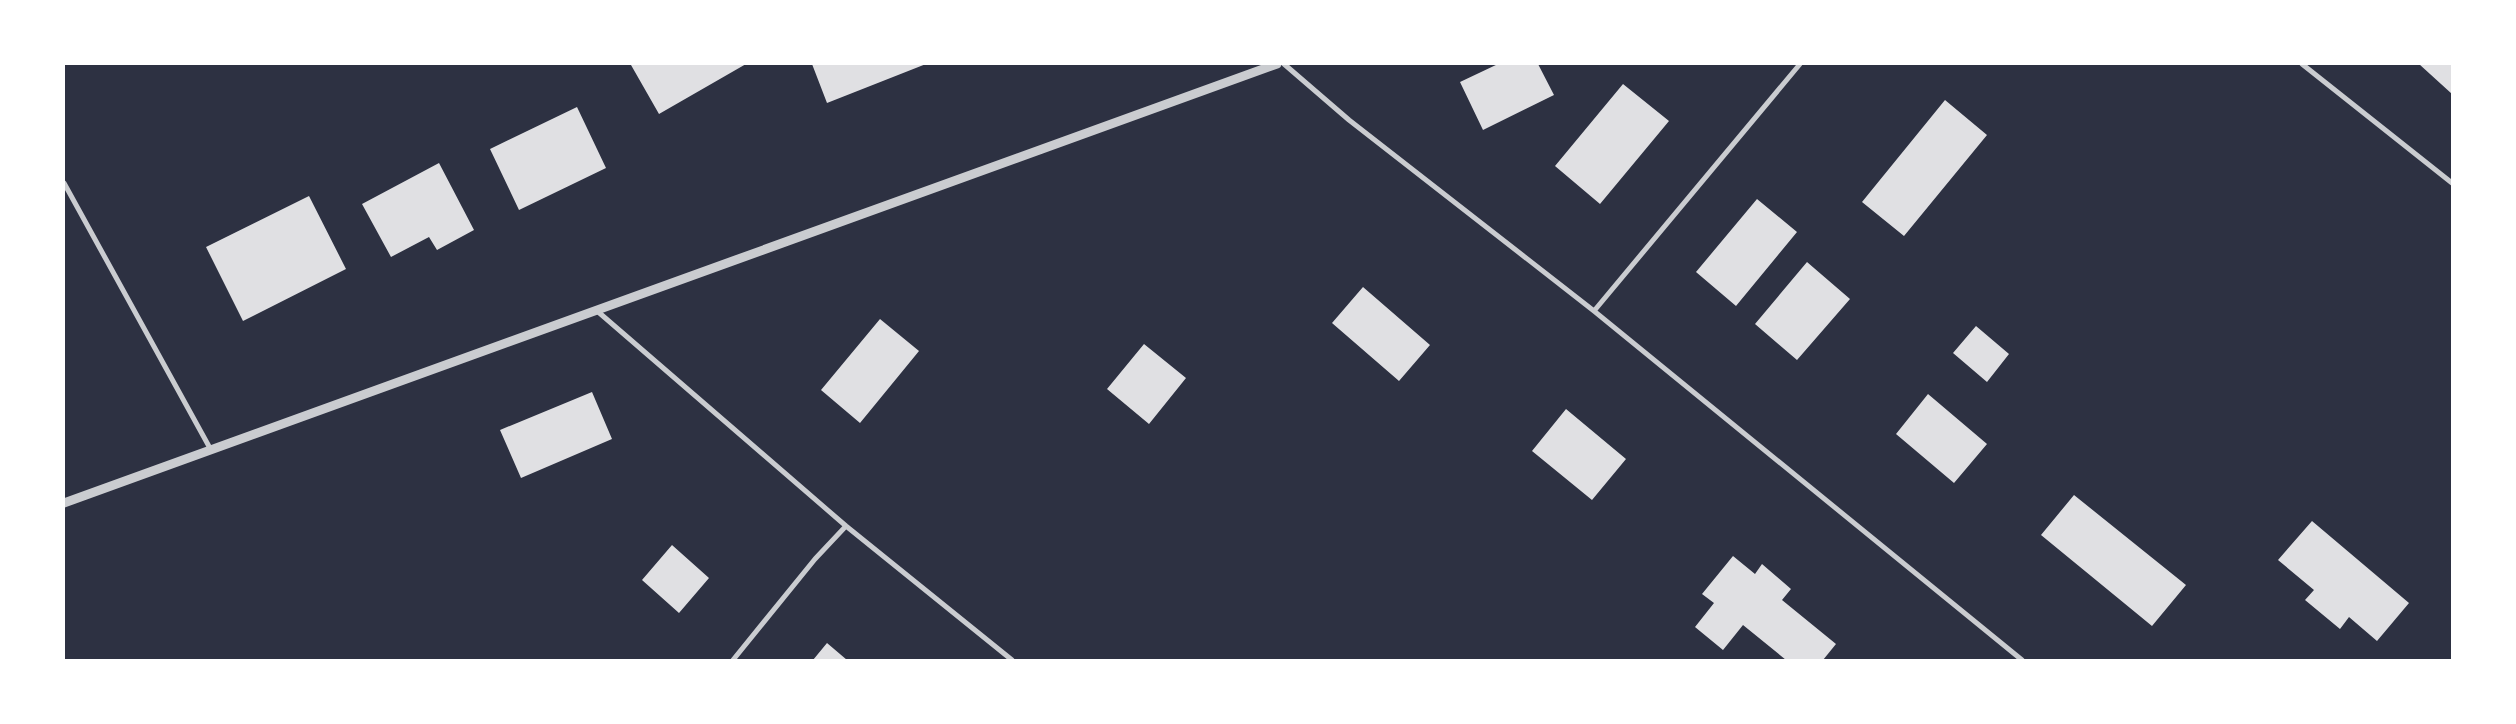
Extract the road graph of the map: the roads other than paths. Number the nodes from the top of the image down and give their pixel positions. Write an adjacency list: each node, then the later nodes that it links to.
1 (1278, 64): 7 (street)
2 (1284, 64): 8 (street)
3 (1800, 64): 8 (street)
4 (2302, 64): 6 (street)
5 (64, 183): 9 (street)
6 (2452, 183)
7 (596, 310): 9 (street); 11 (street)
8 (1594, 311): 14 (street)
9 (211, 450): 10 (street)
10 (64, 503)
11 (846, 526): 12 (street); 13 (street)
12 (733, 660)
13 (1012, 660)
14 (2022, 660)

